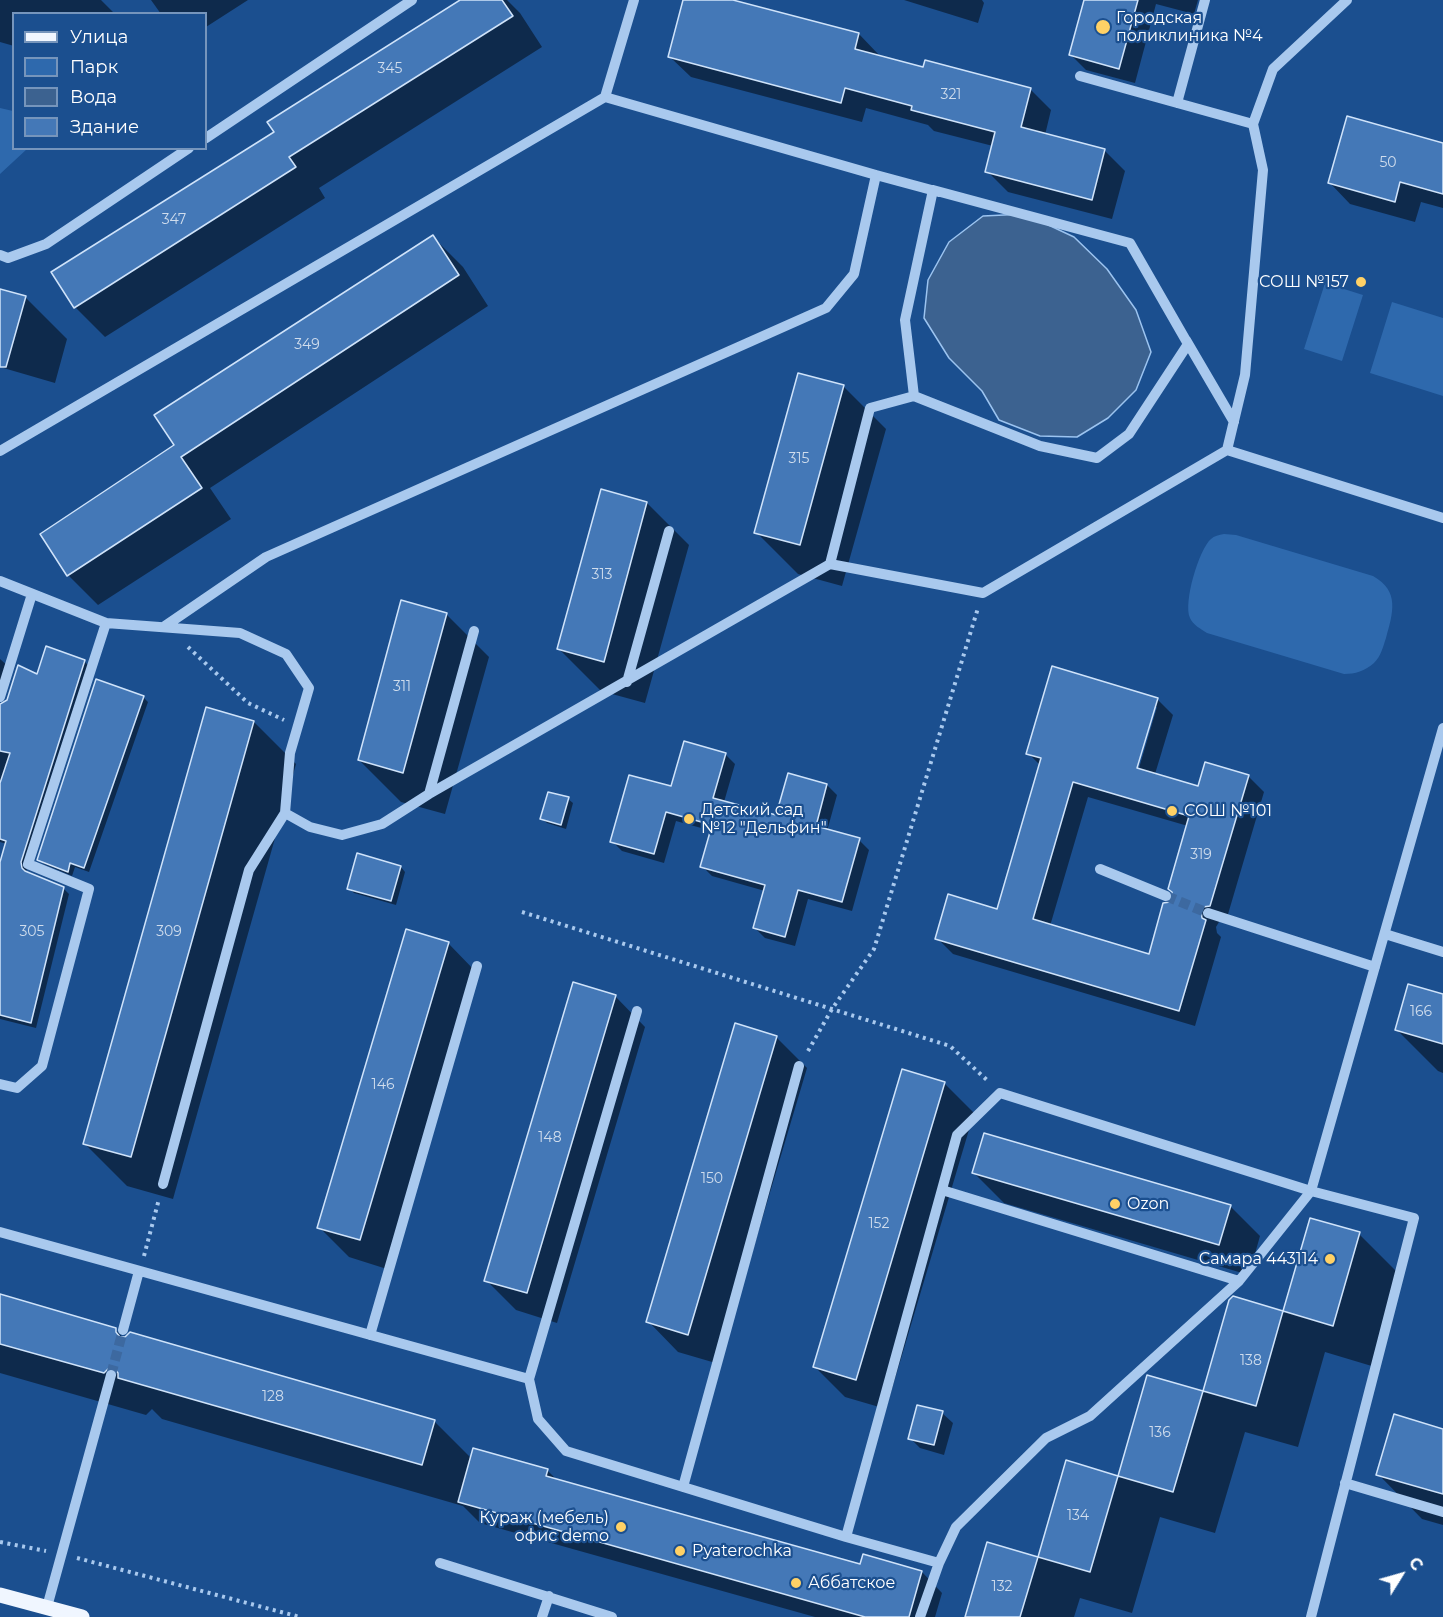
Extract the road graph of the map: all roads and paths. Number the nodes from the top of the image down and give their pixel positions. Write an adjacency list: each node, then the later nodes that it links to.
1 (412, 0): 9 (street)
2 (634, 0): 6 (street)
3 (1205, 0): 7 (street)
4 (1347, 0): 8 (street)
5 (1080, 76): 7 (street)
6 (605, 97): 11 (street); 18 (street)
7 (1177, 103): 8 (street)
8 (1253, 124): 16 (street)
9 (207, 137)
10 (186, 150): 13 (street)
11 (876, 175): 12 (street); 26 (street)
12 (933, 190): 14 (street); 15 (street)
13 (0, 255)
14 (1188, 344): 15 (street); 16 (street)
15 (914, 396): 21 (street)
16 (1234, 422): 17 (street)
17 (1227, 450): 19 (street); 23 (street)
18 (0, 451)
19 (1443, 518)
20 (669, 531): 28 (street)
21 (830, 564): 23 (street); 28 (street)
22 (0, 581): 24 (street)
23 (983, 593): 42 (path)
24 (32, 594): 25 (street); 29 (street)
25 (106, 623): 26 (street); 45 (street)
26 (165, 626): 30 (path); 30 (street)
27 (474, 631): 32 (street)
28 (627, 682): 32 (street)
29 (0, 697)
30 (298, 727): 33 (street)
31 (1443, 728): 38 (street)
32 (429, 794): 33 (street)
33 (285, 813): 47 (street)
34 (1100, 869): 35 (street)
35 (1166, 896)
36 (522, 912): 42 (path)
37 (1208, 913): 41 (street)
38 (1385, 934): 39 (street); 41 (street)
39 (1443, 952)
40 (477, 966): 54 (street)
41 (1376, 967): 49 (street)
42 (832, 1009): 44 (path); 46 (path)
43 (637, 1011): 56 (street)
44 (799, 1066): 58 (street)
45 (0, 1084)
46 (1000, 1093): 48 (street); 49 (street)
47 (163, 1184): 51 (path)
48 (942, 1190): 52 (street); 60 (street)
49 (1311, 1191): 52 (street); 57 (street)
50 (0, 1232): 51 (street)
51 (140, 1271): 53 (street); 54 (street)
52 (1239, 1281): 64 (street)
53 (123, 1330)
54 (370, 1335): 56 (street)
55 (111, 1375): 62 (street)
56 (529, 1379): 58 (street)
57 (1345, 1483): 59 (street); 73 (street)
58 (683, 1487): 60 (street)
59 (1443, 1512)
60 (846, 1538): 64 (street)
61 (0, 1542): 62 (path)
62 (62, 1554): 67 (street); 69 (path)
63 (440, 1563): 66 (street)
64 (939, 1563): 72 (street)
65 (0, 1595): 67 (main road)
66 (549, 1596): 70 (street); 71 (street)
67 (47, 1607): 68 (main road)
68 (81, 1617)
69 (300, 1617)
70 (542, 1617)
71 (612, 1617)
72 (920, 1617)
73 (1311, 1617)

